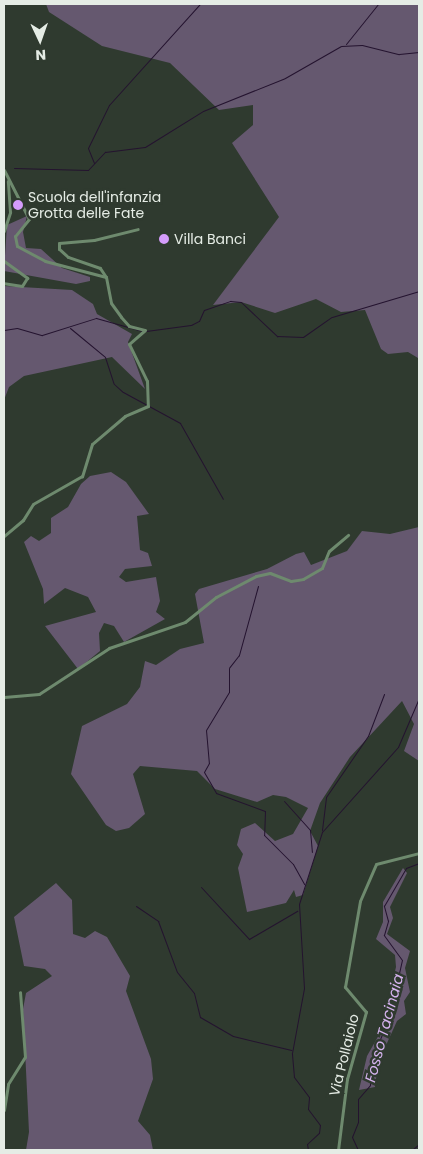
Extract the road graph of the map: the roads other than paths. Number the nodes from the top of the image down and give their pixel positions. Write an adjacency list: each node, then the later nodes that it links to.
1 (4, 170): 2 (street)
2 (8, 181): 4 (street); 6 (street)
3 (138, 229): 6 (street)
4 (4, 231)
5 (4, 260): 7 (street)
6 (106, 277): 9 (street)
7 (4, 283)
8 (348, 535): 10 (street)
9 (4, 536)
10 (4, 697)
11 (419, 853): 14 (street, Via Pollaiolo)
12 (20, 992): 13 (street)
13 (4, 1110)
14 (338, 1150)

